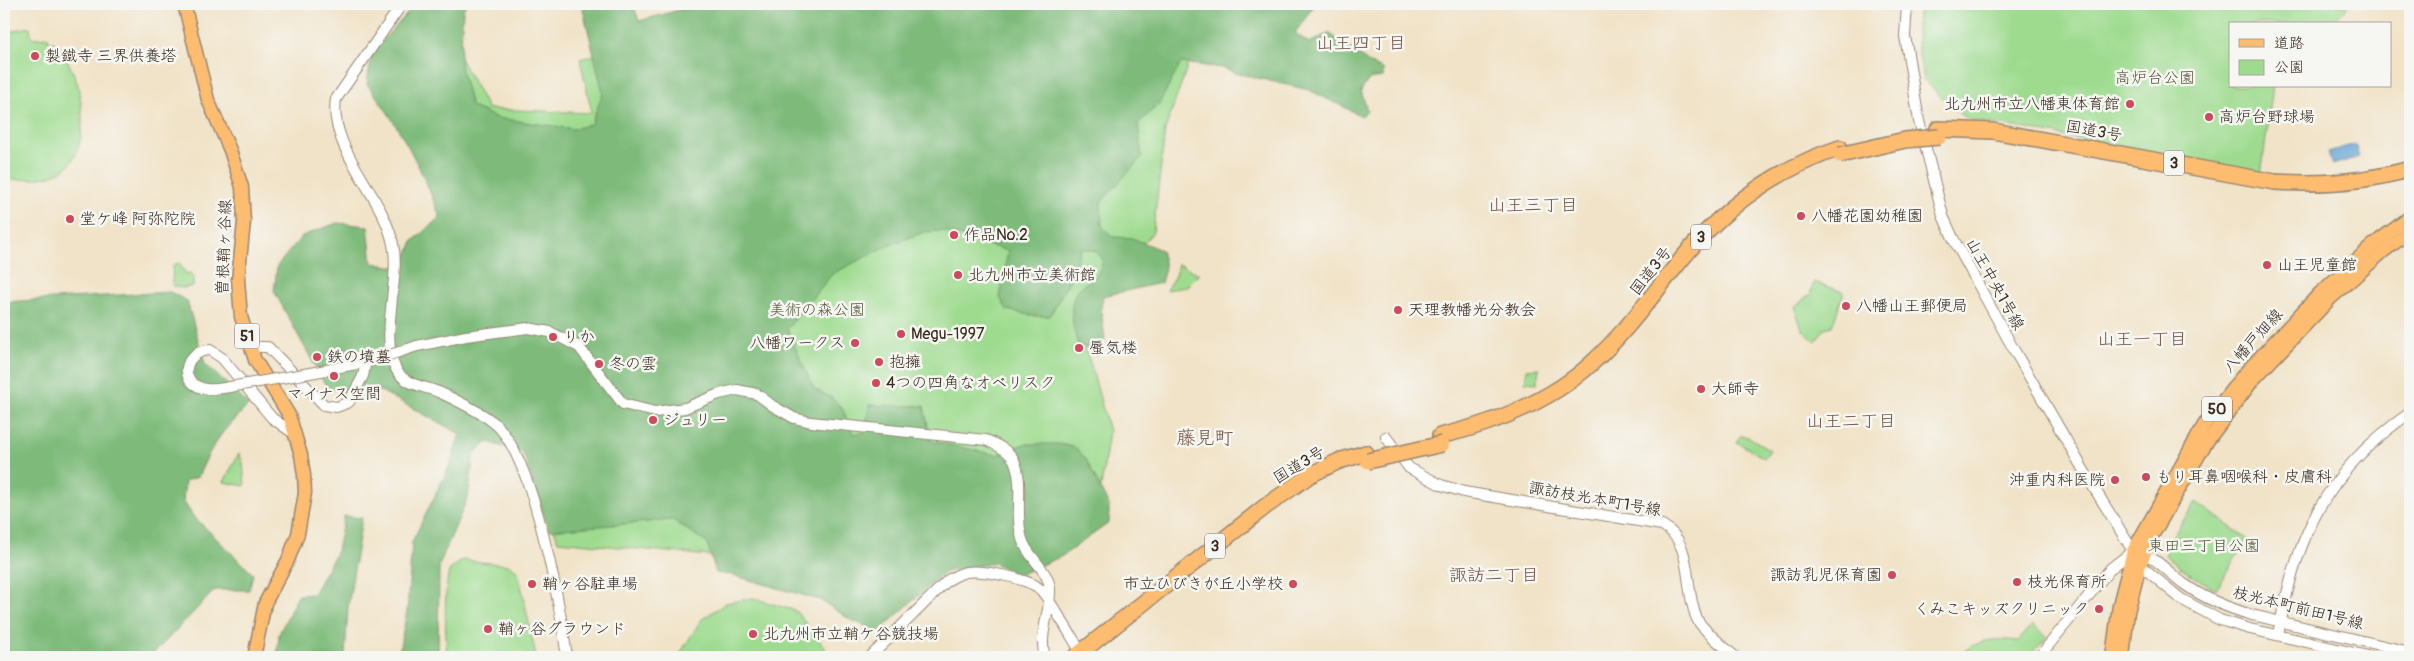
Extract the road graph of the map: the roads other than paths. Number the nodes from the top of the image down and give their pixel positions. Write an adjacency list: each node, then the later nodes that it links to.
1 (184, 4): 13 (main road, 曽根鞘ヶ谷線 / 51)
2 (191, 4): 10 (main road, 曽根鞘ヶ谷線 / 51)
3 (402, 4): 23 (street)
4 (1907, 4): 15 (street, 山王中央1号線)
5 (1939, 133): 6 (highway, 国道3号 / 3); 7 (highway, 国道3号 / 3); 20 (highway, 国道3号 / 3, bridge)
6 (2410, 169)
7 (2410, 178)
8 (2410, 217): 15 (main road, 八幡戸畑線 / 50)
9 (2410, 232): 15 (main road, 八幡戸畑線 / 50)
10 (257, 347): 11 (street); 22 (main road, 曽根鞘ヶ谷線 / 51)
11 (369, 361): 13 (street, bridge); 16 (street, bridge)
12 (2410, 413): 17 (street)
13 (296, 435): 21 (main road, 曽根鞘ヶ谷線 / 51)
14 (1386, 437): 26 (street, 諏訪枝光本町1号線)
15 (2139, 556): 17 (street, 枝光本町前田1号線); 18 (street, 枝光本町前田1号線); 27 (street); 28 (main road, 八幡戸畑線 / 50); 29 (main road, 八幡戸畑線 / 50)
16 (1048, 602): 20 (street); 24 (street); 25 (street)
17 (2281, 621): 18 (street); 19 (street, 枝光本町前田1号線)
18 (2278, 636): 30 (street, 枝光本町前田1号線)
19 (2410, 652)
20 (1081, 656)
21 (254, 657)
22 (260, 657)
23 (566, 657)
24 (870, 657)
25 (1045, 657)
26 (1735, 657)
27 (2039, 657)
28 (2112, 657)
29 (2123, 657)
30 (2372, 657)

